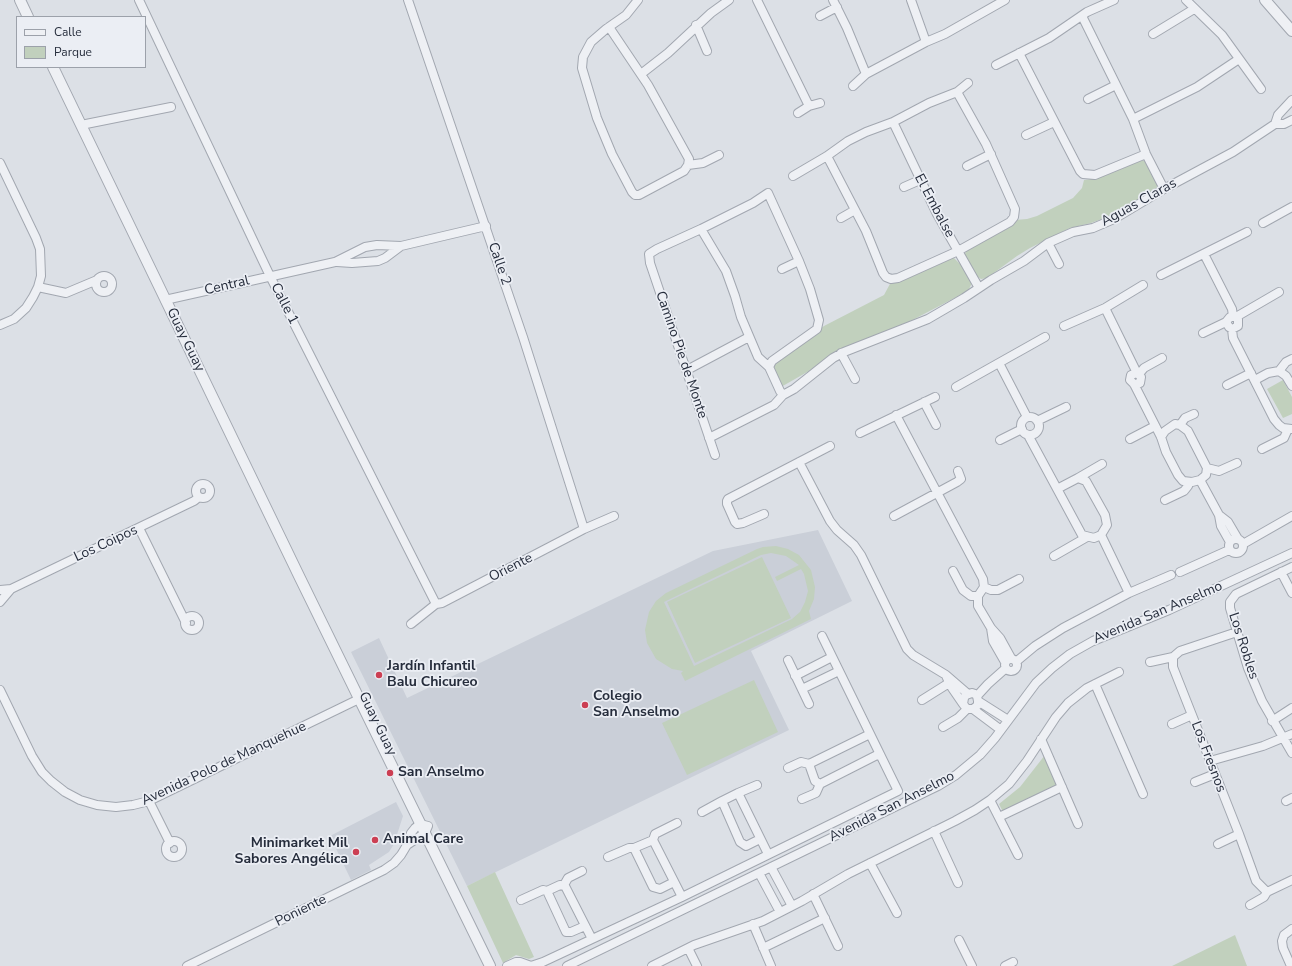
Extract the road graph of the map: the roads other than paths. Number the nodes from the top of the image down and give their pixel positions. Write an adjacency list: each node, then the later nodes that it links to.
1 (20, 0): 15 (street)
2 (139, 0): 75 (street, Calle 1)
3 (408, 0): 63 (street, Calle 2)
4 (638, 0): 19 (street)
5 (729, 0): 18 (street)
6 (757, 0): 38 (street)
7 (911, 0): 22 (street)
8 (1005, 0): 12 (street)
9 (1114, 0): 17 (street)
10 (1186, 0): 14 (street)
11 (1265, 0): 20 (street)
12 (992, 3): 22 (street)
13 (835, 4): 16 (street); 29 (street)
14 (1194, 9): 21 (street); 25 (street)
15 (28, 16)
16 (820, 16)
17 (1082, 16): 24 (street); 31 (street)
18 (696, 25): 23 (street); 28 (street)
19 (609, 27): 28 (street); 53 (street)
20 (1292, 31)
21 (1153, 34)
22 (926, 42): 29 (street)
23 (708, 51)
24 (1019, 53): 26 (street); 44 (street)
25 (1239, 59): 33 (street); 41 (street)
26 (996, 65)
27 (52, 68): 46 (street, Guay Guay)
28 (641, 74): 53 (street)
29 (866, 74): 32 (street)
30 (968, 83): 34 (street)
31 (1116, 85): 35 (street); 41 (street)
32 (853, 86)
33 (1261, 89)
34 (957, 92): 43 (street); 48 (street)
35 (1088, 99)
36 (1292, 100): 45 (street, Aguas Claras)
37 (820, 103): 38 (street)
38 (809, 106): 40 (street)
39 (171, 107): 46 (street)
40 (798, 113)
41 (1133, 119): 49 (street)
42 (1292, 120): 45 (street, Aguas Claras)
43 (893, 122): 51 (street); 56 (street, El Embalse)
44 (1054, 122): 47 (street); 49 (street)
45 (1275, 124): 58 (street, Aguas Claras)
46 (80, 125): 81 (street, Guay Guay)
47 (1026, 135)
48 (991, 154): 54 (street); 68 (street)
49 (1146, 154): 58 (street)
50 (719, 156): 53 (street)
51 (827, 156): 55 (street); 60 (street)
52 (0, 164): 78 (street)
53 (688, 165)
54 (967, 166)
55 (793, 176)
56 (920, 180): 57 (street); 68 (street, El Embalse)
57 (904, 188)
58 (1164, 189): 66 (street, Aguas Claras)
59 (1292, 207): 62 (street)
60 (856, 210): 61 (street); 68 (street)
61 (841, 218)
62 (1263, 223)
63 (486, 226): 67 (street, Central); 142 (street, Calle 2)
64 (700, 229): 70 (street); 89 (street); 96 (street, Camino Pie de Monte)
65 (1247, 232): 69 (street)
66 (1048, 243): 72 (street); 79 (street, Aguas Claras)
67 (401, 246): 71 (street, Central); 71 (street, Central)
68 (958, 251): 79 (street, El Embalse)
69 (1204, 254): 74 (street); 83 (street)
70 (799, 261): 73 (street); 95 (street)
71 (335, 262): 75 (street, Central)
72 (1059, 264)
73 (782, 269)
74 (1160, 275)
75 (270, 276): 81 (street, Central); 161 (street, Calle 1)
76 (97, 280): 78 (street)
77 (1143, 285): 82 (street)
78 (38, 287): 85 (street)
79 (979, 288): 91 (street, Aguas Claras)
80 (1279, 292): 83 (street)
81 (165, 300): 162 (street, Guay Guay)
82 (1104, 308): 86 (street); 98 (street)
83 (1234, 316): 84 (street); 87 (street)
84 (1226, 322): 87 (street); 88 (street)
85 (0, 325)
86 (1064, 326)
87 (1232, 328): 99 (street)
88 (1203, 333)
89 (749, 337): 95 (street); 96 (street)
90 (1045, 337): 94 (street)
91 (841, 353): 100 (street); 104 (street, Aguas Claras)
92 (1162, 358): 98 (street)
93 (1292, 359): 97 (street)
94 (999, 363): 103 (street); 110 (street)
95 (769, 367): 104 (street)
96 (687, 370): 119 (street, Camino Pie de Monte)
97 (1279, 371): 99 (street); 102 (street)
98 (1138, 373): 114 (street)
99 (1254, 377): 101 (street); 115 (street)
100 (855, 379)
101 (1228, 385)
102 (1292, 386)
103 (956, 387)
104 (783, 395): 119 (street, Aguas Claras)
105 (935, 397): 106 (street)
106 (924, 402): 109 (street); 112 (street)
107 (1066, 406): 111 (street)
108 (1194, 414): 113 (street)
109 (896, 415): 117 (street); 134 (street)
110 (1027, 417): 111 (street); 116 (street)
111 (1038, 421): 116 (street)
112 (936, 425)
113 (1180, 425): 118 (street); 128 (street)
114 (1155, 426): 118 (street); 120 (street)
115 (1290, 429): 123 (street)
116 (1025, 432): 121 (street); 133 (street)
117 (860, 433)
118 (1161, 437): 132 (street)
119 (709, 438): 124 (street, Camino Pie de Monte)
120 (1130, 439)
121 (1000, 440)
122 (830, 446): 125 (street)
123 (1262, 449)
124 (714, 455)
125 (799, 462): 137 (street); 174 (street)
126 (1237, 463): 128 (street)
127 (1102, 464): 130 (street)
128 (1207, 468): 131 (street)
129 (958, 471): 134 (street)
130 (1078, 478): 133 (street); 143 (street)
131 (1200, 480): 132 (street); 145 (street)
132 (1189, 482): 136 (street)
133 (1057, 489): 144 (street)
134 (937, 493): 139 (street); 154 (street)
135 (199, 497): 141 (street, Los Coipos)
136 (1165, 500)
137 (764, 514)
138 (614, 516): 142 (street, Oriente)
139 (894, 516)
140 (1292, 516): 145 (street)
141 (139, 528): 155 (street, Los Coipos); 163 (street)
142 (584, 529): 161 (street, Oriente)
143 (1101, 535): 144 (street); 157 (street)
144 (1088, 537): 147 (street)
145 (1235, 544): 150 (street)
146 (1292, 553): 188 (street, Avenida San Anselmo)
147 (1054, 556)
148 (1292, 566): 151 (street, Los Robles)
149 (953, 571): 159 (street)
150 (1180, 572)
151 (1281, 572): 158 (street); 165 (street, Los Robles)
152 (1171, 574): 157 (street)
153 (1019, 580): 154 (street)
154 (984, 587): 159 (street)
155 (11, 589): 156 (street, Los Coipos); 160 (street, Los Coipos)
156 (0, 590)
157 (1129, 593): 171 (street)
158 (1292, 593)
159 (978, 596): 171 (street)
160 (0, 602)
161 (436, 604): 164 (street, Oriente)
162 (317, 613): 181 (street, Guay Guay); 197 (street, Guay Guay)
163 (186, 623)
164 (411, 624)
165 (1237, 632): 167 (street); 189 (street, Los Robles)
166 (822, 636): 168 (street)
167 (1173, 657): 170 (street); 187 (street, Los Fresnos)
168 (832, 658): 172 (street); 175 (street)
169 (788, 660): 175 (street)
170 (1150, 662)
171 (1010, 663): 182 (street)
172 (839, 671): 178 (street); 193 (street)
173 (1119, 672): 177 (street)
174 (946, 675): 176 (street); 180 (street)
175 (795, 676): 178 (street)
176 (949, 683): 183 (street); 185 (street)
177 (1095, 684): 196 (street); 209 (street)
178 (802, 689): 184 (street)
179 (0, 690): 212 (street, Avenida Polo de Manquehue)
180 (968, 694): 182 (street); 185 (street)
181 (359, 699): 197 (street, Guay Guay); 212 (street, Avenida Polo de Manquehue)
182 (978, 699): 185 (street); 188 (street)
183 (922, 700)
184 (809, 704)
185 (968, 707): 191 (street); 192 (street)
186 (1292, 708): 189 (street)
187 (1192, 715): 190 (street); 200 (street, Los Fresnos)
188 (1008, 720): 192 (street, Avenida San Anselmo)
189 (1272, 720): 195 (street, Los Robles)
190 (1172, 724)
191 (943, 727)
192 (1001, 730): 230 (street, Avenida San Anselmo)
193 (870, 734): 199 (street); 201 (street)
194 (1292, 734): 195 (street)
195 (1283, 738): 198 (street, Los Robles); 200 (street)
196 (1041, 739): 207 (street); 211 (street)
197 (382, 740): 218 (street, Guay Guay)
198 (1292, 753)
199 (879, 754): 205 (street); 226 (street)
200 (1210, 761): 203 (street, Los Fresnos)
201 (809, 764): 202 (street); 205 (street)
202 (788, 768)
203 (1215, 774): 204 (street); 220 (street, Los Fresnos)
204 (1195, 782)
205 (820, 784): 210 (street)
206 (757, 785): 208 (street)
207 (1062, 787): 215 (street); 217 (street)
208 (738, 793): 213 (street); 221 (street)
209 (1143, 794)
210 (802, 800)
211 (990, 800): 215 (street); 219 (street)
212 (149, 801): 223 (street)
213 (722, 801): 214 (street); 221 (street)
214 (702, 812)
215 (999, 817): 227 (street)
216 (677, 822): 222 (street)
217 (1078, 824)
218 (424, 828): 233 (street, Guay Guay); 257 (street, Poniente)
219 (934, 831): 229 (street); 236 (street)
220 (1239, 834): 224 (street); 239 (street, Los Fresnos)
221 (760, 839): 226 (street)
222 (653, 840): 225 (street); 235 (street)
223 (170, 843)
224 (1218, 844)
225 (634, 848): 228 (street); 235 (street)
226 (768, 854): 241 (street)
227 (1018, 855)
228 (608, 857)
229 (870, 863): 240 (street); 246 (street)
230 (771, 867): 232 (street, Avenida San Anselmo); 244 (street)
231 (582, 872): 237 (street)
232 (759, 873): 245 (street); 262 (street, Avenida San Anselmo)
233 (450, 878): 258 (street, Guay Guay); 259 (street, Guay Guay)
234 (1292, 880): 239 (street)
235 (674, 882): 241 (street)
236 (958, 883)
237 (564, 885): 238 (street); 249 (street)
238 (547, 891): 242 (street); 249 (street)
239 (1266, 892): 243 (street)
240 (813, 894): 244 (street); 247 (street)
241 (682, 897): 251 (street)
242 (521, 900)
243 (1250, 905)
244 (792, 906): 245 (street)
245 (780, 912): 248 (street)
246 (897, 914)
247 (825, 918): 253 (street); 255 (street)
248 (753, 924): 254 (street); 255 (street)
249 (585, 926): 251 (street)
250 (1292, 929): 268 (street)
251 (592, 939): 261 (street)
252 (959, 940): 266 (street)
253 (838, 946)
254 (688, 948): 263 (street); 264 (street)
255 (763, 948): 265 (street)
256 (1013, 962): 267 (street)
257 (187, 966)
258 (490, 966)
259 (497, 966)
260 (507, 966): 261 (street)
261 (531, 966)
262 (567, 966)
263 (652, 966)
264 (697, 966)
265 (771, 966)
266 (972, 966)
267 (1005, 966)
268 (1291, 966)

